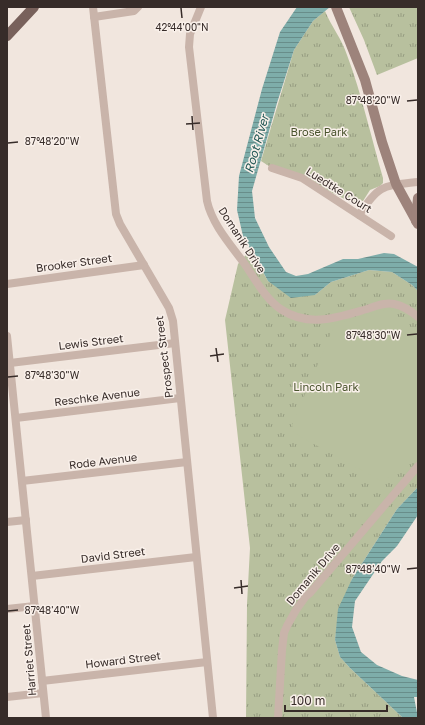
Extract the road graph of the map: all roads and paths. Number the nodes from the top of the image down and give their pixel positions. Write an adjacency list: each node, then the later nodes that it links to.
1 (34, 7): 7 (main road)
2 (93, 7): 6 (street, Prospect Street)
3 (138, 7): 6 (street)
4 (201, 7): 17 (street, Domanik Drive)
5 (336, 7): 10 (main road)
6 (94, 16): 15 (street, Prospect Street)
7 (7, 36)
8 (272, 168): 12 (street, Luedtke Court)
9 (418, 182): 10 (street)
10 (396, 184): 12 (street); 13 (main road)
11 (418, 198): 13 (main road)
12 (358, 215): 14 (street, Luedtke Court)
13 (417, 222)
14 (391, 236)
15 (144, 265): 16 (street, Brooker Street); 19 (street, Prospect Street)
16 (7, 284)
17 (418, 317)
18 (7, 336): 20 (street, Harriet Street)
19 (175, 343): 20 (street, Lewis Street); 21 (street, Prospect Street)
20 (10, 363): 22 (street, Harriet Street)
21 (180, 398): 22 (street, Reschke Avenue); 23 (street, Prospect Street)
22 (16, 418): 25 (street, Harriet Street)
23 (187, 462): 25 (street, Rode Avenue); 28 (street, Prospect Street)
24 (418, 466): 38 (street, Domanik Drive)
25 (22, 481): 26 (street, Harriet Street)
26 (26, 520): 27 (street); 29 (street, Harriet Street)
27 (7, 522)
28 (196, 557): 29 (street, David Street); 32 (street, Prospect Street)
29 (32, 576): 30 (street, Harriet Street)
30 (35, 606): 31 (street); 33 (street, Harriet Street)
31 (7, 609)
32 (207, 662): 33 (street, Howard Street); 37 (street, Prospect Street)
33 (42, 681): 34 (street, Harriet Street)
34 (43, 693): 35 (street); 36 (street, Harriet Street)
35 (7, 697)
36 (46, 718)
37 (213, 718)
38 (278, 718)

